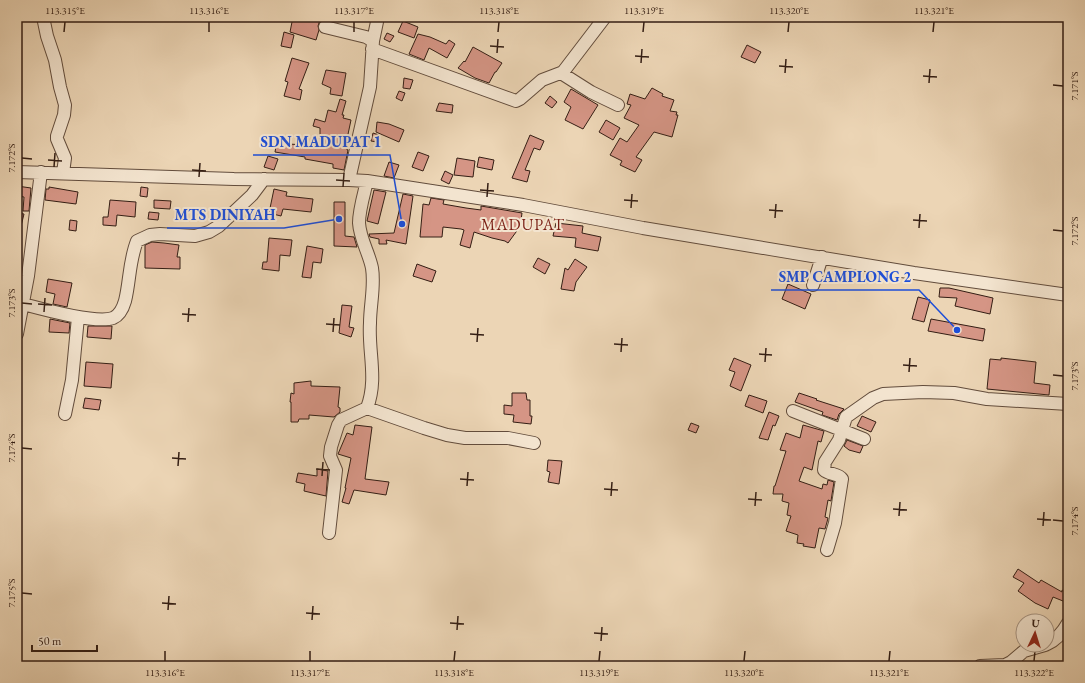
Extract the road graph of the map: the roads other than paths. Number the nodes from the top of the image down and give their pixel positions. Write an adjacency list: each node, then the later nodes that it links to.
1 (43, 17): 10 (street)
2 (378, 17): 5 (street)
3 (605, 17): 6 (street)
4 (324, 26): 5 (street)
5 (373, 45): 6 (street); 12 (street)
6 (561, 73): 7 (street)
7 (618, 105)
8 (17, 172): 9 (street)
9 (41, 172): 10 (street); 17 (street)
10 (63, 173): 11 (street)
11 (264, 179): 12 (street); 18 (street)
12 (349, 180): 13 (street)
13 (367, 181): 14 (street); 21 (street)
14 (822, 257): 15 (street); 16 (street)
15 (813, 285)
16 (1068, 295)
17 (23, 304): 18 (street); 19 (street)
18 (78, 317): 23 (street)
19 (17, 334)
20 (1068, 404): 24 (street)
21 (367, 408): 26 (street); 27 (street)
22 (793, 411): 24 (street)
23 (64, 414)
24 (842, 430): 25 (street); 28 (street)
25 (864, 439)
26 (534, 443)
27 (329, 532)
28 (827, 550)
29 (1068, 623): 30 (street)
30 (1055, 640)
31 (1022, 653): 32 (street)
32 (980, 666)

